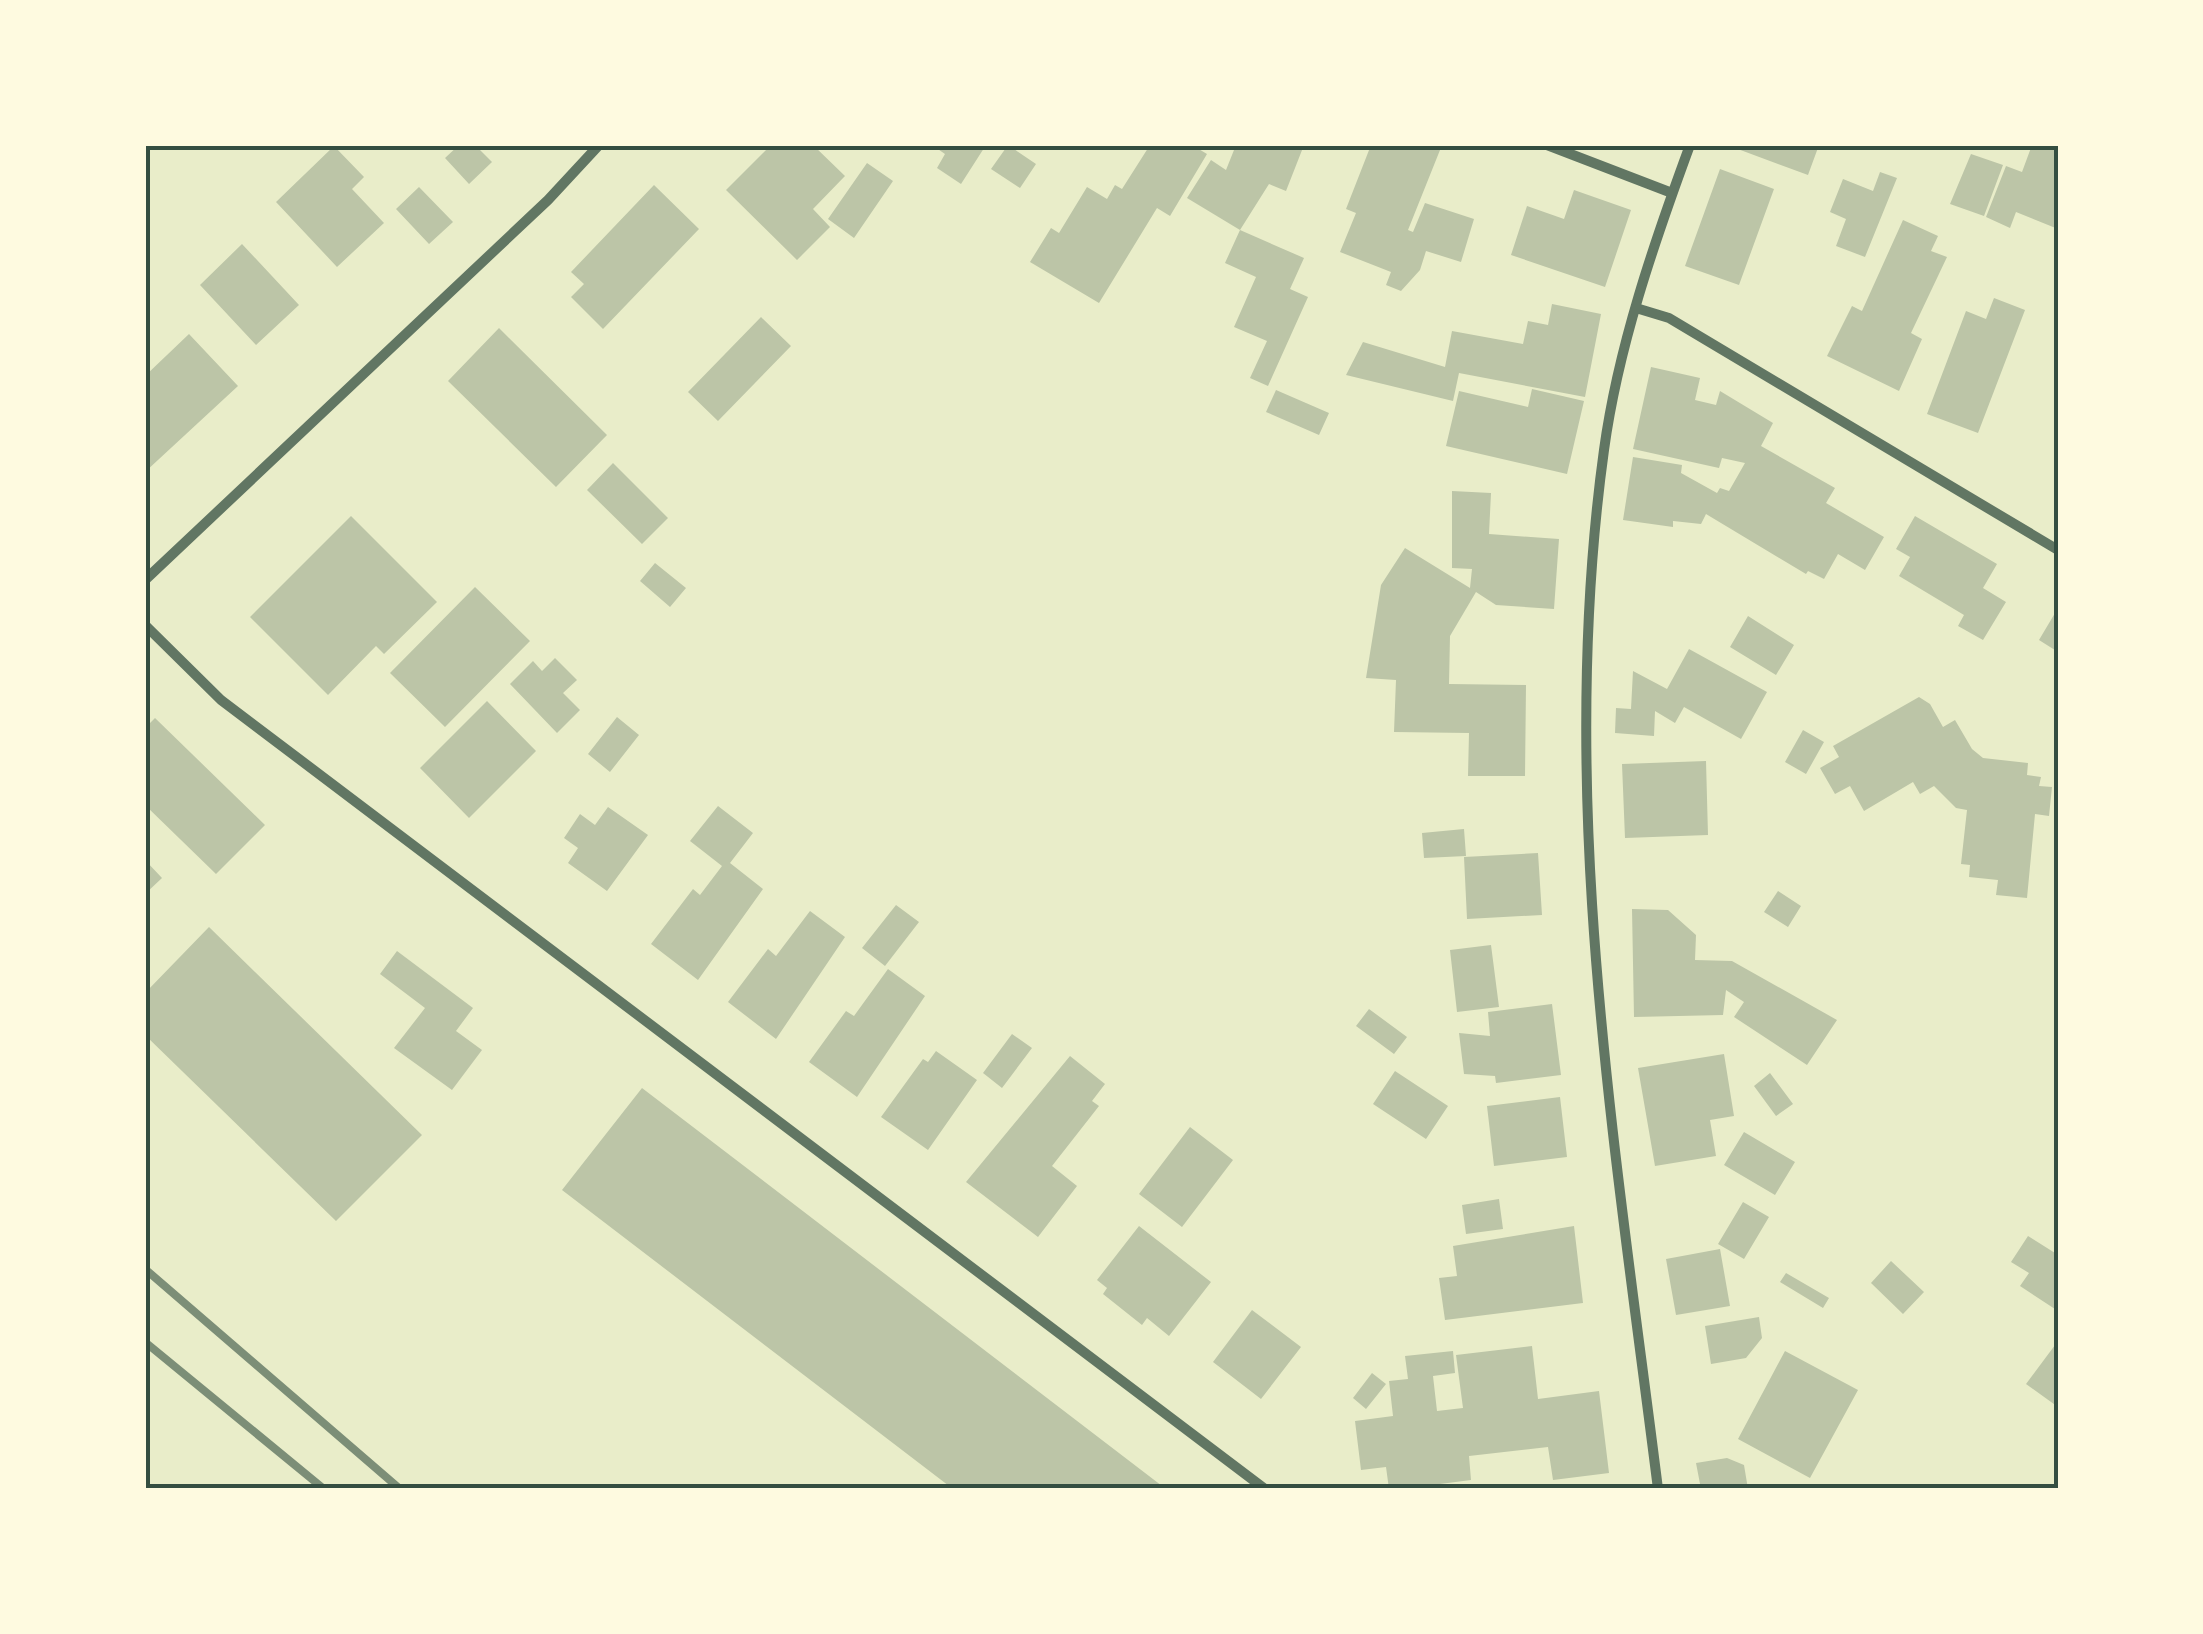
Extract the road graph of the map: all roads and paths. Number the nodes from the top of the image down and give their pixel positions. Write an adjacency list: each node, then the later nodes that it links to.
1 (598, 145): 7 (street)
2 (1546, 145): 4 (street)
3 (1690, 145): 4 (street)
4 (1672, 193): 5 (street)
5 (1636, 308): 6 (street); 10 (street)
6 (2058, 550)
7 (145, 580)
8 (145, 625): 9 (street)
9 (1266, 1489)
10 (1658, 1489)

